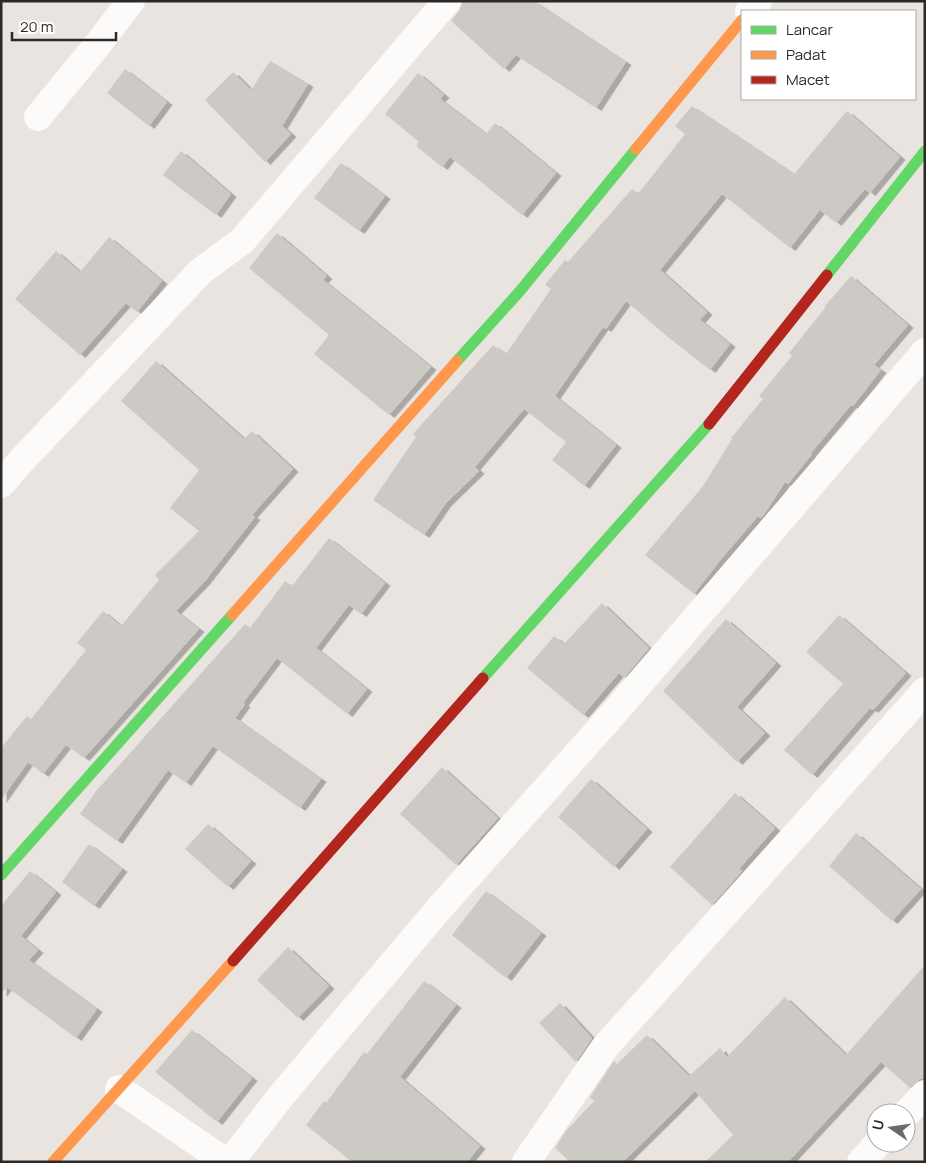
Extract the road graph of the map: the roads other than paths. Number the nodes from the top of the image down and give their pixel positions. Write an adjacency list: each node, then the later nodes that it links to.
1 (131, 1): 4 (street)
2 (447, 1): 7 (street)
3 (741, 21): 9 (street)
4 (38, 117)
5 (925, 151): 10 (street)
6 (925, 352): 15 (street)
7 (1, 484)
8 (925, 691): 16 (street)
9 (1, 875)
10 (120, 1089): 13 (street); 14 (street)
11 (925, 1094): 12 (street)
12 (916, 1103)
13 (53, 1162)
14 (226, 1162)
15 (230, 1162)
16 (526, 1162)

